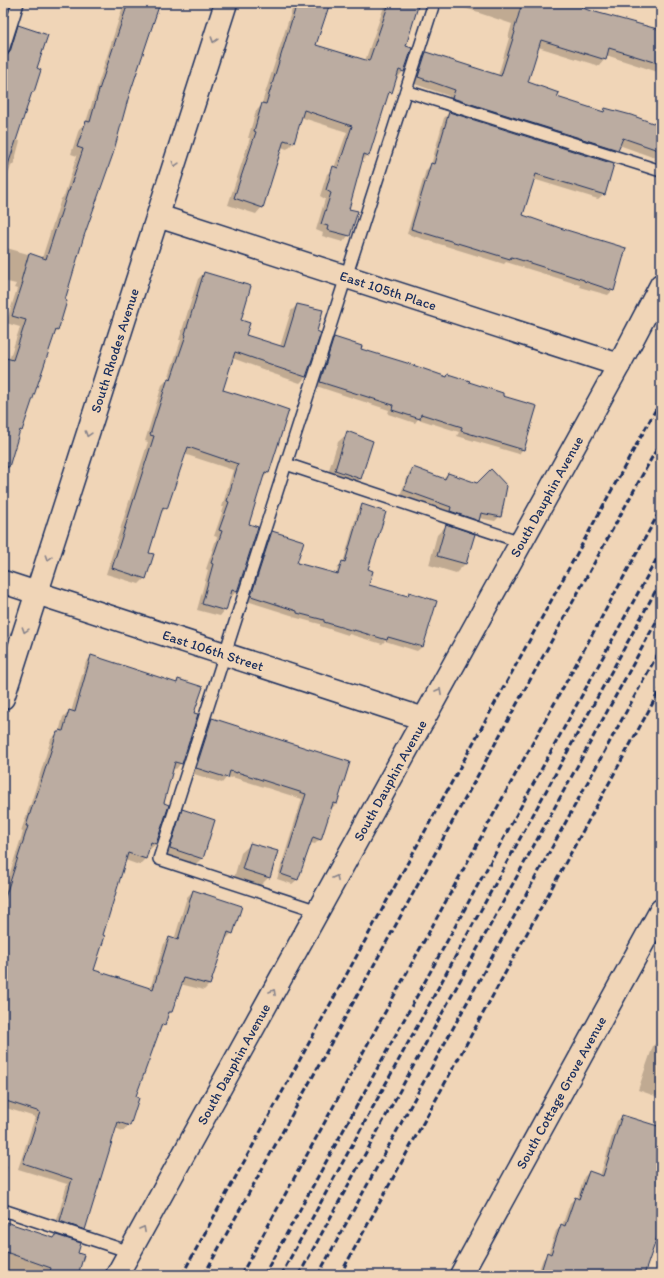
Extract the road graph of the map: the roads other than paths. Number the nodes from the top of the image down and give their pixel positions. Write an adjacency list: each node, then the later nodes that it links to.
1 (18, 3): 4 (lane)
2 (226, 3): 7 (street, South Rhodes Avenue, one-way to 7)
3 (434, 3): 5 (lane)
4 (3, 50)
5 (406, 91): 6 (lane); 8 (lane)
6 (661, 171)
7 (158, 216): 8 (street, East 105th Place); 14 (street, South Rhodes Avenue, one-way to 14)
8 (347, 277): 10 (street, East 105th Place); 11 (lane)
9 (661, 285): 10 (street, South Dauphin Avenue)
10 (619, 365): 12 (street, South Dauphin Avenue)
11 (286, 464): 12 (lane); 15 (lane)
12 (521, 542): 17 (street, South Dauphin Avenue, one-way to 12)
13 (3, 582): 14 (street, East 106th Street)
14 (36, 593): 15 (street, East 106th Street); 16 (street, South Rhodes Avenue, one-way to 16)
15 (225, 654): 17 (street, East 106th Street); 19 (lane)
16 (3, 698)
17 (424, 718): 19 (street, South Dauphin Avenue, one-way to 17)
18 (661, 910): 23 (street, South Cottage Grove Avenue)
19 (318, 911): 21 (street, South Dauphin Avenue, one-way to 19)
20 (3, 1210): 21 (lane)
21 (130, 1252): 22 (street, South Dauphin Avenue)
22 (117, 1275)
23 (461, 1275)

